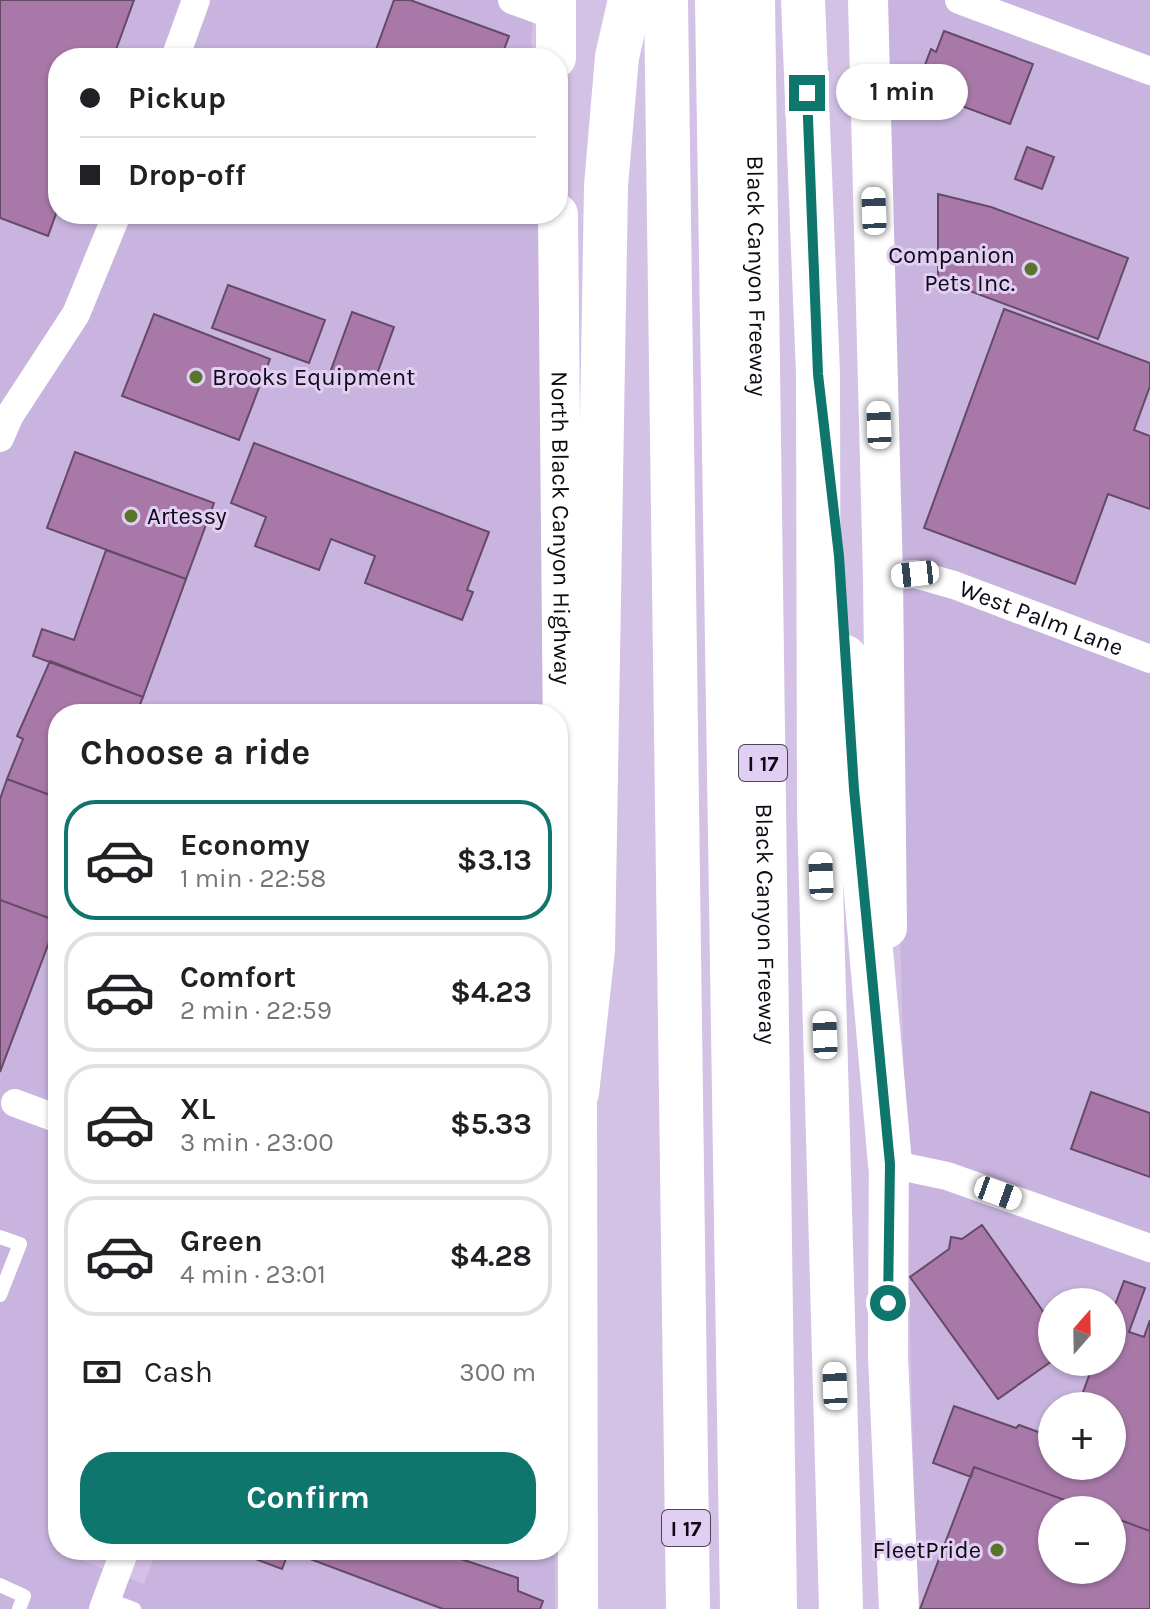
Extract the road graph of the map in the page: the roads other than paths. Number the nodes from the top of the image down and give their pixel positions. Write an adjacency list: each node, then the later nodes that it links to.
1 (196, 0): 11 (street)
2 (512, 0): 10 (street)
3 (630, 0): 22 (highway)
4 (666, 0): 31 (highway, I 17)
5 (717, 0): 41 (highway)
6 (753, 0): 32 (highway, Black Canyon Freeway / I 17)
7 (803, 0): 16 (highway)
8 (868, 0): 18 (main road)
9 (959, 0): 13 (street)
10 (556, 8): 12 (main road)
11 (179, 48)
12 (556, 48)
13 (1150, 71)
14 (113, 224): 17 (street)
15 (558, 224): 20 (main road, North Black Canyon Highway)
16 (818, 374): 25 (highway); 44 (highway)
17 (0, 438)
18 (883, 577): 19 (street, West Palm Lane); 25 (main road)
19 (1150, 659)
20 (563, 704)
21 (568, 986): 22 (main road, North Black Canyon Highway)
22 (577, 1093): 28 (main road, North Black Canyon Highway)
23 (15, 1103): 24 (street)
24 (48, 1115)
25 (890, 1164): 27 (street); 45 (main road)
26 (0, 1237): 29 (lane)
27 (1150, 1248)
28 (568, 1271)
29 (0, 1295)
30 (568, 1361): 38 (main road, North Black Canyon Highway)
31 (683, 1448): 39 (highway); 40 (highway, I 17)
32 (776, 1526): 42 (highway, Black Canyon Freeway / I 17); 43 (highway)
33 (121, 1560): 35 (street)
34 (0, 1585): 36 (lane)
35 (105, 1604): 37 (lane)
36 (19, 1609)
37 (134, 1609)
38 (578, 1609)
39 (674, 1609)
40 (688, 1609)
41 (742, 1609)
42 (775, 1609)
43 (784, 1609)
44 (841, 1609)
45 (899, 1609)

